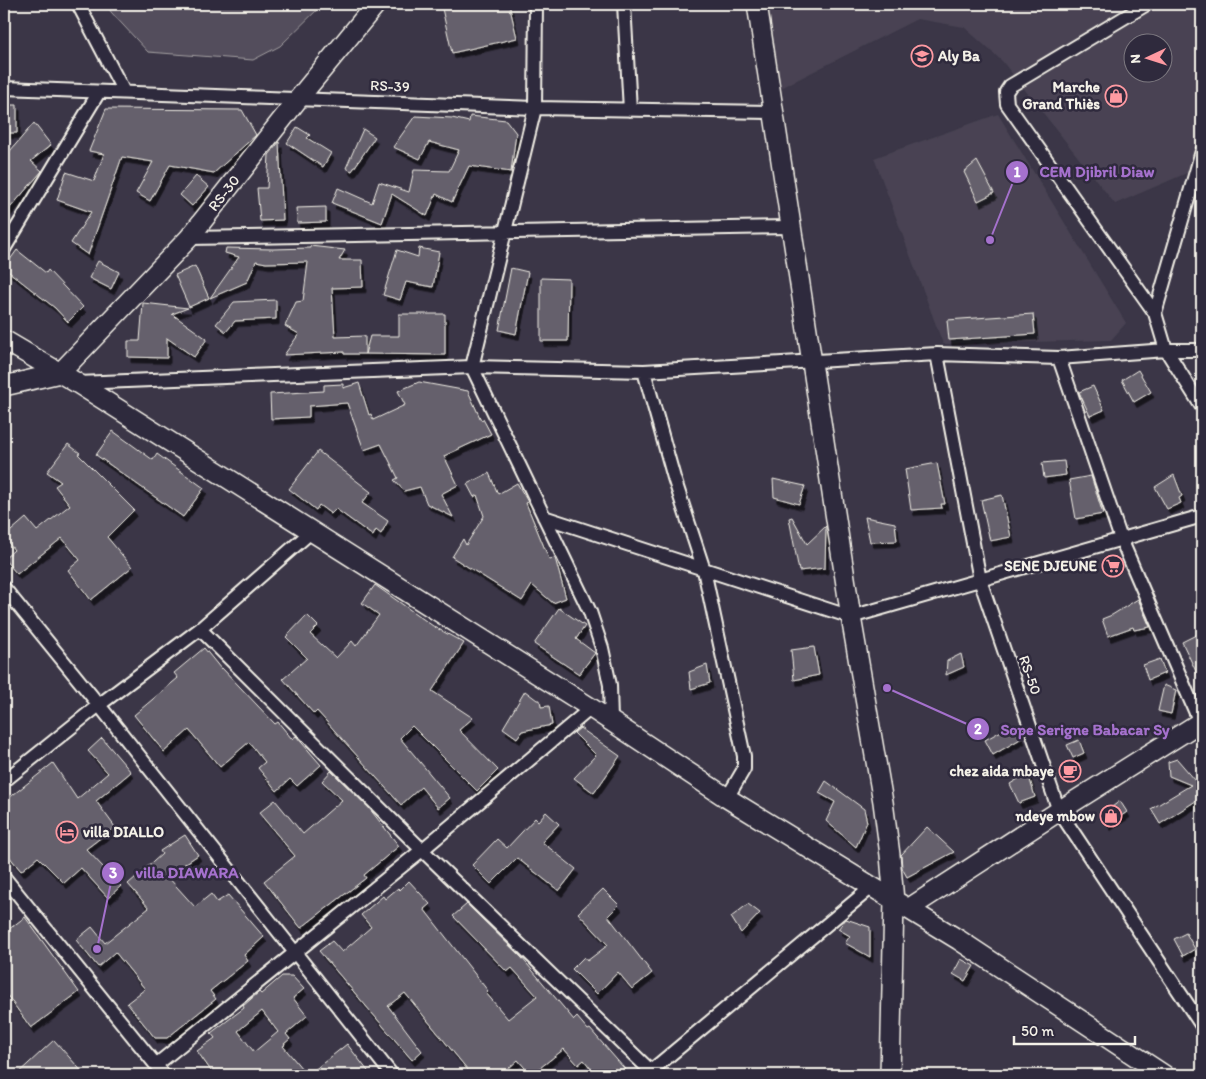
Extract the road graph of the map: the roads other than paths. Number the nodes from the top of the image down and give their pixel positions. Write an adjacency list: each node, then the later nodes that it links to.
1 (78, 4): 9 (street)
2 (376, 4): 10 (street, RS-30)
3 (536, 4): 11 (street)
4 (624, 4): 12 (street)
5 (757, 4): 13 (street)
6 (1147, 4): 19 (street)
7 (4, 88): 8 (street, RS-39)
8 (99, 92): 9 (street, RS-39); 18 (street)
9 (124, 92): 10 (street, RS-39)
10 (298, 98): 11 (street, RS-39); 17 (street, RS-30)
11 (535, 108): 12 (street, RS-39); 16 (street)
12 (630, 110): 13 (street, RS-39)
13 (774, 112): 15 (street)
14 (1201, 157): 19 (street)
15 (790, 227): 16 (street); 25 (street)
16 (505, 233): 17 (street); 26 (street)
17 (189, 238): 28 (street, RS-30)
18 (4, 249)
19 (1155, 314): 21 (street)
20 (4, 340): 28 (street)
21 (1166, 350): 22 (street); 24 (street); 31 (street)
22 (1202, 350)
23 (937, 354): 24 (street); 25 (street); 37 (street, RS-50)
24 (1059, 358): 35 (street)
25 (811, 360): 27 (street); 39 (street)
26 (472, 367): 27 (street); 29 (street); 33 (street)
27 (644, 371): 36 (street)
28 (60, 373): 29 (street); 30 (street)
29 (78, 383): 34 (street)
30 (4, 386)
31 (1202, 407)
32 (1202, 516): 35 (street)
33 (544, 517): 36 (street); 43 (street)
34 (312, 531): 40 (street); 42 (street)
35 (1121, 539): 37 (street); 44 (street)
36 (704, 570): 39 (street); 46 (street)
37 (980, 580): 39 (street); 47 (street, RS-50)
38 (4, 588): 41 (street)
39 (851, 617): 51 (street)
40 (200, 629): 41 (street); 48 (street)
41 (100, 705): 45 (street); 52 (street)
42 (591, 708): 43 (street); 48 (street)
43 (611, 720): 46 (street)
44 (1201, 724): 47 (street)
45 (4, 781)
46 (727, 798): 50 (street)
47 (1059, 811): 51 (street); 53 (street, RS-50)
48 (422, 850): 52 (street); 55 (street)
49 (4, 877): 54 (street)
50 (873, 886): 51 (street); 55 (street)
51 (901, 905): 58 (street); 59 (street)
52 (295, 954): 54 (street); 57 (street)
53 (1202, 1026)
54 (156, 1065): 56 (street)
55 (651, 1074)
56 (164, 1075)
57 (392, 1075)
58 (890, 1075)
59 (1164, 1075)

